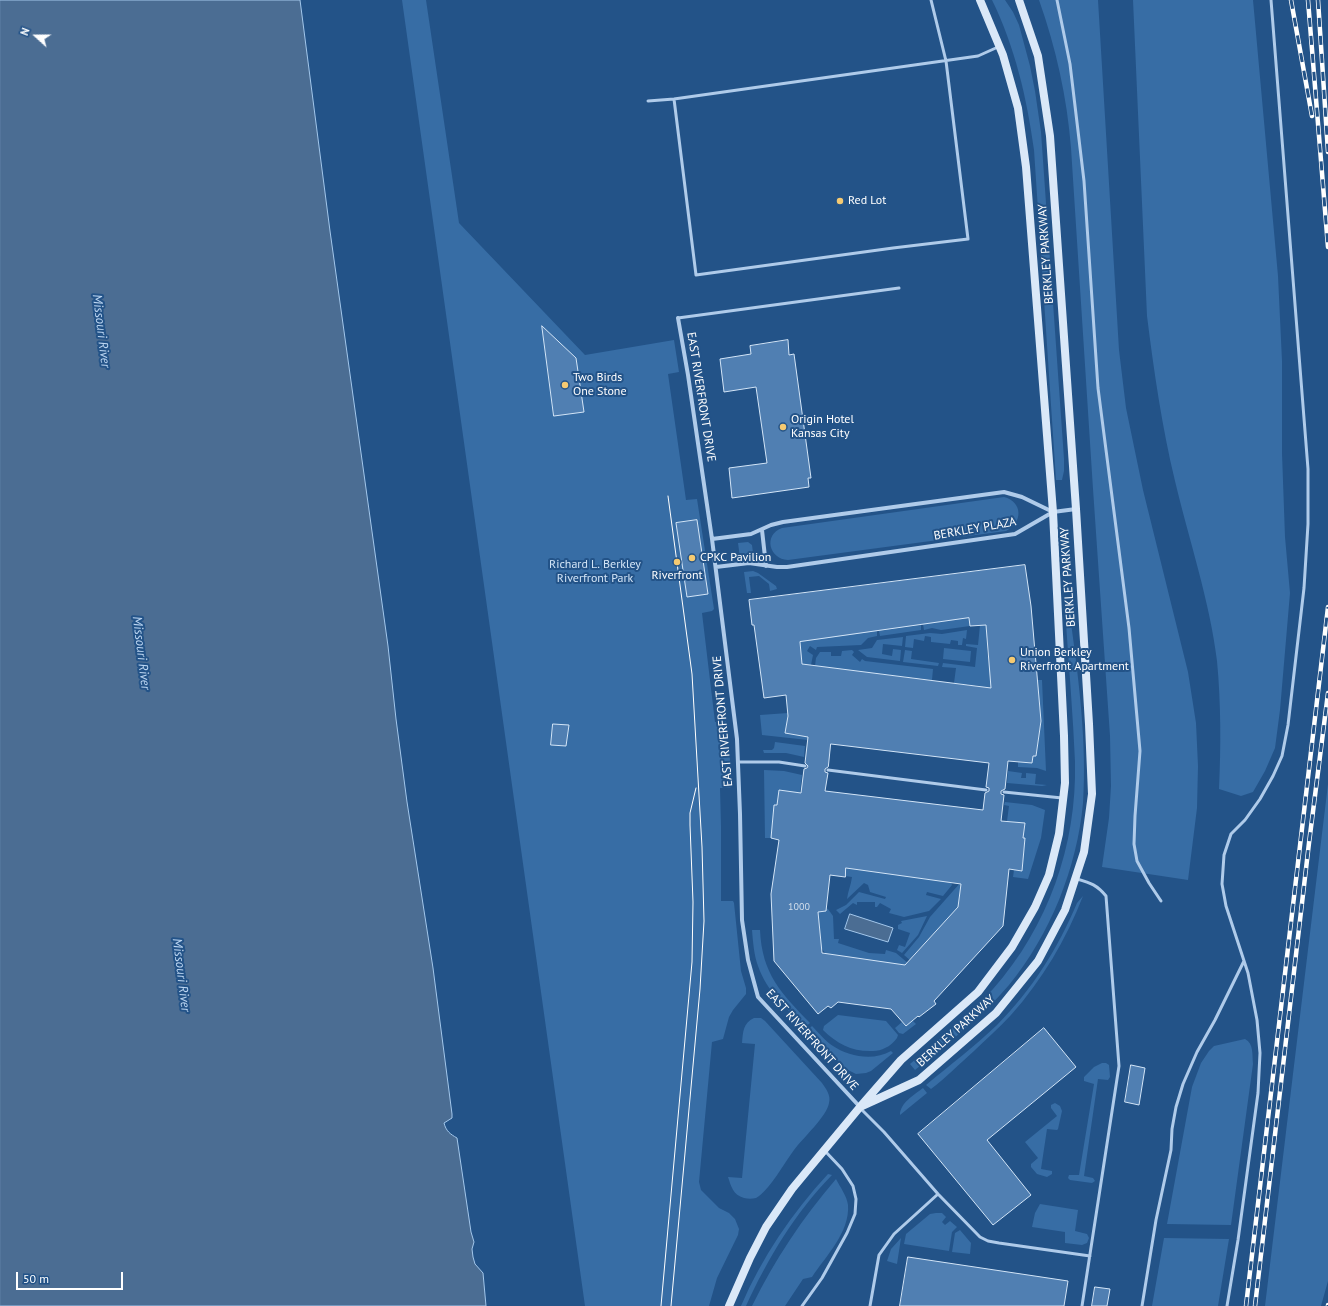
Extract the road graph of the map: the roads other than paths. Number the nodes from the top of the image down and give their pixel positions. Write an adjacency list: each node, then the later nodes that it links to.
1 (931, 0): 7 (lane)
2 (980, 0): 6 (main road, BERKLEY PARKWAY)
3 (1019, 0): 12 (main road, BERKLEY PARKWAY)
4 (1056, 0): 25 (lane)
5 (1271, 0): 26 (lane)
6 (1000, 46): 7 (lane); 13 (main road, BERKLEY PARKWAY)
7 (946, 61): 8 (lane); 8 (lane)
8 (674, 99): 9 (lane)
9 (648, 101)
10 (899, 288): 11 (lane)
11 (678, 318): 15 (street, EAST RIVERFRONT DRIVE)
12 (1076, 508): 13 (street); 24 (main road, BERKLEY PARKWAY)
13 (1053, 512): 14 (street); 16 (street, BERKLEY PLAZA); 23 (main road, BERKLEY PARKWAY)
14 (762, 530): 15 (street); 16 (street)
15 (712, 539): 17 (street, EAST RIVERFRONT DRIVE)
16 (766, 566): 17 (street, BERKLEY PLAZA)
17 (716, 567): 18 (street, EAST RIVERFRONT DRIVE)
18 (738, 762): 19 (lane); 27 (street, EAST RIVERFRONT DRIVE)
19 (805, 766)
20 (828, 770): 21 (lane)
21 (986, 790)
22 (1004, 792): 23 (lane)
23 (1063, 799): 27 (main road, BERKLEY PARKWAY)
24 (1076, 878): 27 (main road, BERKLEY PARKWAY); 30 (lane)
25 (1161, 901)
26 (1244, 961): 35 (lane); 36 (lane)
27 (860, 1107): 28 (main road, BERKLEY PARKWAY); 29 (lane)
28 (824, 1149): 31 (main road, BERKLEY PARKWAY); 32 (lane)
29 (938, 1194): 30 (lane); 33 (lane)
30 (1090, 1256): 34 (lane)
31 (729, 1306)
32 (802, 1306)
33 (870, 1306)
34 (1082, 1306)
35 (1142, 1306)
36 (1227, 1306)

